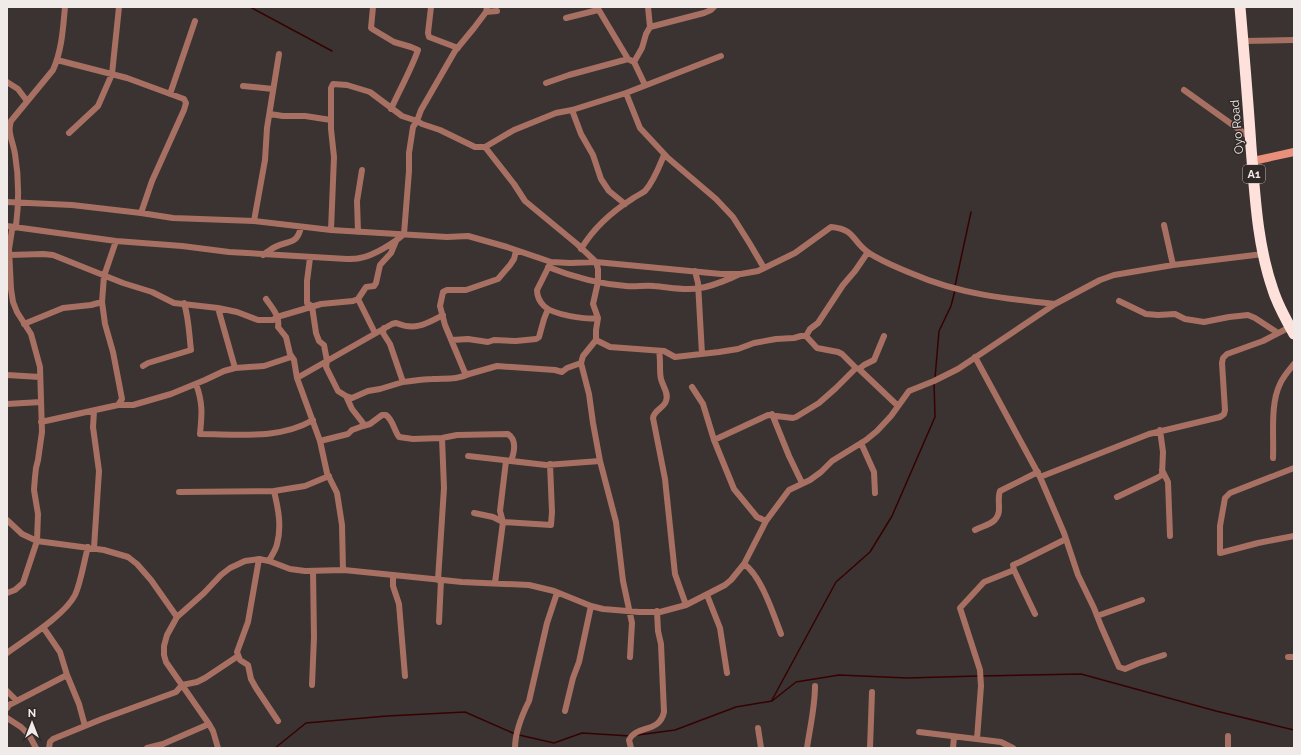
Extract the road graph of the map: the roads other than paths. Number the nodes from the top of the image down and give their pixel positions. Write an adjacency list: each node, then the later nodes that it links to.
1 (65, 7): 20 (street)
2 (119, 7): 22 (street)
3 (373, 7): 32 (street)
4 (431, 7): 16 (street)
5 (648, 7): 13 (street)
6 (714, 7): 13 (street)
7 (1240, 7): 15 (highway, Oyo Road / A1)
8 (597, 8): 11 (street); 19 (street)
9 (486, 9): 10 (street); 16 (street)
10 (497, 11)
11 (566, 18)
12 (195, 21): 30 (street)
13 (650, 27): 21 (street)
14 (1294, 40): 15 (street)
15 (1243, 41): 38 (highway, Oyo Road / A1)
16 (458, 48): 36 (street)
17 (279, 54): 27 (street)
18 (721, 56): 25 (street)
19 (628, 59): 21 (street); 24 (street)
20 (57, 60): 22 (street); 31 (street)
21 (634, 62): 25 (street)
22 (112, 74): 30 (street); 37 (street)
23 (7, 82): 31 (street)
24 (546, 83)
25 (646, 85): 29 (street)
26 (244, 86): 27 (street)
27 (273, 89): 34 (street)
28 (1184, 90): 38 (street)
29 (626, 93): 33 (street); 41 (street)
30 (170, 94): 47 (street)
31 (27, 101): 45 (street)
32 (391, 109): 35 (street); 36 (street)
33 (572, 110): 39 (street); 46 (street)
34 (270, 114): 35 (street); 48 (street)
35 (331, 120): 53 (street)
36 (417, 121): 39 (street); 55 (street)
37 (69, 133)
38 (1251, 138): 42 (highway, Oyo Road / A1)
39 (485, 147): 58 (street)
40 (1294, 152): 42 (street)
41 (664, 155): 46 (street); 69 (street)
42 (1252, 161): 61 (highway, Oyo Road / A1)
43 (362, 170): 54 (street)
44 (7, 202): 45 (street)
45 (18, 203): 47 (street); 51 (street)
46 (625, 204): 58 (street)
47 (141, 213): 48 (street)
48 (254, 221): 52 (street)
49 (1164, 225): 68 (street)
50 (7, 226): 51 (street)
51 (16, 226): 56 (street); 62 (street)
52 (301, 227): 53 (street); 63 (street)
53 (331, 230): 54 (street)
54 (358, 232): 55 (street)
55 (404, 234): 57 (street); 59 (street)
56 (116, 241): 63 (street); 73 (street)
57 (396, 241): 64 (street); 76 (street)
58 (581, 249): 65 (street)
59 (516, 250): 67 (street); 87 (street)
60 (868, 252): 69 (street); 82 (street); 95 (street)
61 (1263, 254): 68 (street); 92 (highway, Oyo Road / A1)
62 (9, 255): 73 (street); 83 (street)
63 (264, 255): 64 (street)
64 (310, 258): 84 (street)
65 (596, 262): 66 (street); 70 (street); 74 (street)
66 (564, 263): 67 (street); 71 (street)
67 (550, 265): 71 (street); 86 (street)
68 (1173, 265): 82 (street)
69 (764, 268): 72 (street)
70 (695, 271): 72 (street); 75 (street)
71 (563, 273): 74 (street)
72 (741, 274): 75 (street)
73 (104, 275): 79 (street); 80 (street)
74 (598, 282): 75 (street); 89 (street)
75 (699, 288): 100 (street)
76 (358, 298): 84 (street); 93 (street)
77 (266, 299): 88 (street)
78 (1119, 301): 94 (street)
79 (102, 302): 90 (street); 119 (street)
80 (184, 303): 85 (street); 106 (street)
81 (7, 304): 83 (street)
82 (1055, 304): 102 (street)
83 (15, 305): 90 (street)
84 (312, 306): 88 (street); 103 (street)
85 (218, 308): 88 (street); 107 (street)
86 (548, 309): 89 (street); 97 (street)
87 (443, 315): 91 (street); 97 (street)
88 (277, 316): 101 (street)
89 (598, 318): 98 (street)
90 (24, 324): 111 (street)
91 (384, 328): 93 (street); 113 (street)
92 (1292, 330): 94 (street)
93 (375, 333): 103 (street)
94 (1278, 333): 126 (street)
95 (806, 336): 100 (street); 108 (street)
96 (884, 336): 108 (street)
97 (452, 340): 109 (street)
98 (596, 340): 99 (street); 104 (street)
99 (659, 351): 100 (street); 168 (street)
100 (702, 354)
101 (292, 357): 107 (street); 112 (street)
102 (975, 357): 120 (street); 138 (street)
103 (328, 361): 112 (street); 116 (street)
104 (581, 363): 109 (street); 134 (street)
105 (1294, 364): 132 (street)
106 (143, 366)
107 (235, 368): 114 (street)
108 (857, 369): 120 (street); 122 (street)
109 (469, 374): 113 (street)
110 (7, 375): 111 (street)
111 (40, 377): 117 (street)
112 (297, 378): 123 (street)
113 (403, 382): 116 (street)
114 (196, 384): 119 (street); 123 (street)
115 (692, 387): 128 (street)
116 (346, 396): 125 (street)
117 (41, 402): 118 (street); 124 (street)
118 (7, 404)
119 (118, 405): 121 (street)
120 (898, 406): 130 (street)
121 (94, 411): 124 (street); 154 (street)
122 (772, 414): 128 (street); 140 (street)
123 (313, 420): 129 (street)
124 (41, 422): 153 (street)
125 (363, 426): 127 (street); 129 (street)
126 (1160, 430): 137 (street); 138 (street)
127 (442, 438): 133 (street); 162 (street)
128 (714, 440): 147 (street)
129 (320, 441): 139 (street)
130 (861, 443): 140 (street); 143 (street)
131 (468, 456): 133 (street)
132 (1273, 458)
133 (509, 461): 135 (street); 148 (street)
134 (600, 461): 135 (street); 171 (street)
135 (550, 464): 148 (street)
136 (1294, 468): 151 (street)
137 (1162, 470): 144 (street); 150 (street)
138 (1039, 474): 149 (street); 152 (street)
139 (329, 476): 141 (street); 158 (street)
140 (802, 483): 147 (street)
141 (274, 491): 142 (street); 156 (street)
142 (179, 492)
143 (875, 493)
144 (1117, 497)
145 (474, 513): 148 (street)
146 (7, 520): 153 (street)
147 (766, 520): 157 (street)
148 (503, 522): 163 (street)
149 (975, 530)
150 (1170, 536)
151 (1294, 536)
152 (1066, 539): 159 (street); 173 (street)
153 (37, 541): 154 (street); 164 (street)
154 (91, 547): 174 (street); 176 (street)
155 (259, 559): 156 (street); 174 (street); 180 (street)
156 (268, 561): 160 (street)
157 (744, 564): 166 (street); 177 (street)
158 (343, 570): 160 (street); 161 (street)
159 (1014, 570): 172 (street); 201 (street)
160 (313, 571): 186 (street)
161 (393, 575): 162 (street); 184 (street)
162 (439, 580): 163 (street); 175 (street)
163 (495, 583): 165 (street)
164 (7, 593)
165 (557, 593): 169 (street); 207 (street)
166 (707, 595): 168 (street); 182 (street)
167 (1142, 600): 173 (street)
168 (686, 605): 170 (street)
169 (591, 606): 171 (street); 192 (street)
170 (657, 611): 171 (street); 202 (street)
171 (631, 612): 181 (street)
172 (1035, 614)
173 (1098, 616): 179 (street)
174 (177, 617): 185 (street)
175 (439, 622)
176 (43, 627): 178 (street); 183 (street)
177 (781, 634)
178 (7, 653)
179 (1164, 655)
180 (238, 656): 185 (street); 194 (street)
181 (630, 657)
182 (727, 673)
183 (67, 675): 190 (street); 196 (street)
184 (405, 676)
185 (182, 685): 195 (street); 196 (street)
186 (312, 685)
187 (815, 686): 209 (street)
188 (7, 691): 190 (street)
189 (872, 692): 210 (street)
190 (17, 701): 191 (street)
191 (7, 708)
192 (565, 711)
193 (7, 718): 203 (street)
194 (278, 721)
195 (209, 724): 205 (street); 206 (street)
196 (85, 726): 204 (street)
197 (758, 728): 208 (street)
198 (919, 732): 200 (street)
199 (1228, 736): 213 (street)
200 (954, 737): 201 (street); 211 (street)
201 (977, 739): 212 (street)
202 (630, 745)
203 (36, 748)
204 (49, 748)
205 (147, 748)
206 (218, 748)
207 (515, 748)
208 (761, 748)
209 (807, 748)
210 (870, 748)
211 (953, 748)
212 (1013, 748)
213 (1228, 748)

